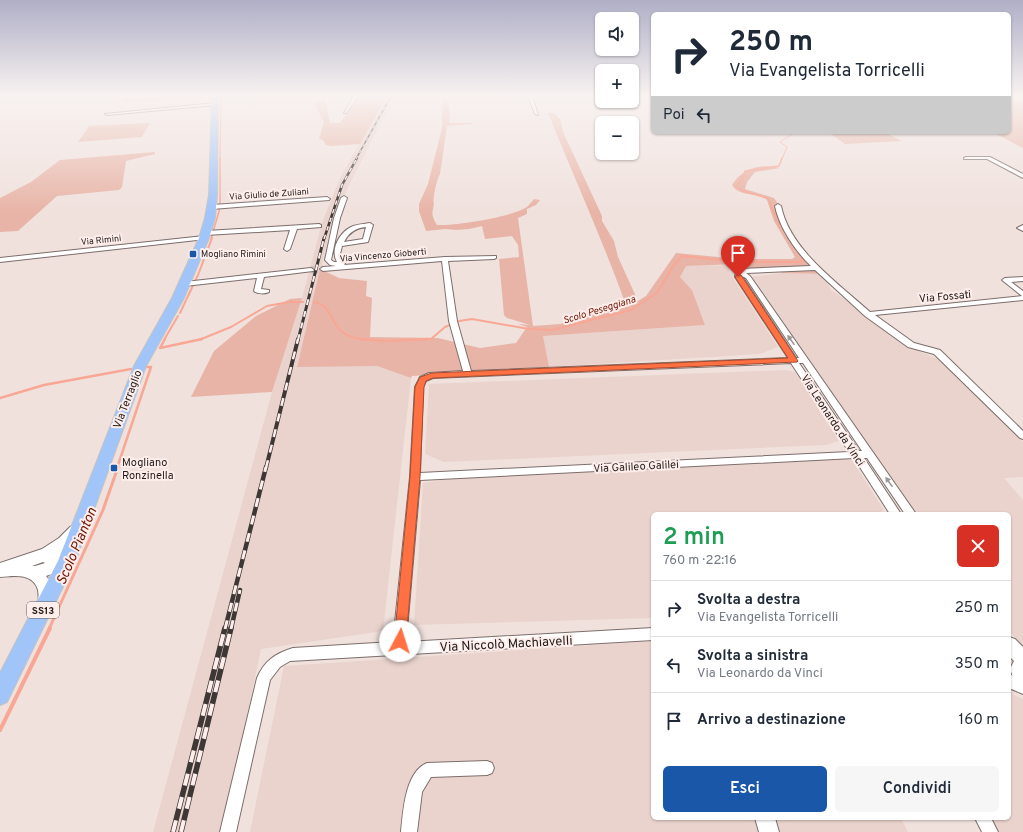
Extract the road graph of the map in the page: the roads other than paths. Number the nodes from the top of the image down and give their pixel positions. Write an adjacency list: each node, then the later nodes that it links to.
1 (216, 135): 7 (main road, Via Terraglio / SS13)
2 (966, 158): 3 (street)
3 (1023, 176)
4 (344, 198): 16 (street)
5 (327, 199): 7 (street, Via Giulio de Zuliani)
6 (778, 206): 18 (street)
7 (217, 207): 10 (main road, Via Terraglio / SS13)
8 (320, 226): 9 (street, Via Rimini)
9 (294, 228): 10 (street, Via Rimini); 12 (street)
10 (207, 235): 15 (street, Via Rimini); 24 (main road, Via Terraglio / SS13)
11 (340, 244): 11 (street); 16 (street)
12 (288, 249)
13 (494, 257): 14 (street, Via Vincenzo Gioberti)
14 (445, 259): 17 (street, Via Vincenzo Gioberti); 31 (street)
15 (0, 260)
16 (342, 264): 17 (street)
17 (356, 265): 19 (street, Via Vincenzo Gioberti)
18 (817, 268): 21 (street); 28 (street)
19 (323, 269)
20 (311, 270): 22 (street)
21 (739, 272): 29 (street, one-way to 21); 30 (street, Via Leonardo da Vinci)
22 (261, 276): 24 (street); 25 (street)
23 (1023, 279): 26 (street)
24 (188, 284): 38 (main road, Via Terraglio / SS13)
25 (267, 291)
26 (1023, 294)
27 (1023, 298): 28 (street, Via Fossati)
28 (868, 314): 32 (street)
29 (805, 360): 30 (street); 34 (street)
30 (794, 361): 31 (street); 33 (street, Via Leonardo da Vinci)
31 (468, 374): 35 (street)
32 (1023, 436)
33 (856, 454): 34 (street, Via Galileo Galilei); 35 (street, Via Galileo Galilei); 36 (street, Via Leonardo da Vinci)
34 (869, 454): 37 (street, one-way to 34)
35 (415, 477): 45 (street)
36 (893, 512)
37 (910, 512)
38 (81, 524): 39 (street); 40 (main road, Via Terraglio / SS13)
39 (43, 556): 40 (street); 41 (street)
40 (66, 562): 42 (street); 43 (main road, Via Terraglio / SS13)
41 (0, 569): 42 (street)
42 (35, 573): 43 (street)
43 (47, 604): 49 (main road, Via Terraglio / SS13)
44 (651, 634): 45 (street, Via Niccolò Machiavelli)
45 (399, 649): 53 (street, Via Niccolò Machiavelli)
46 (1011, 651): 47 (street)
47 (1018, 671): 48 (street)
48 (1023, 687)
49 (0, 695)
50 (487, 768): 54 (street)
51 (766, 820): 55 (street)
52 (984, 820): 56 (street)
53 (228, 832)
54 (410, 832)
55 (769, 832)
56 (990, 832)

